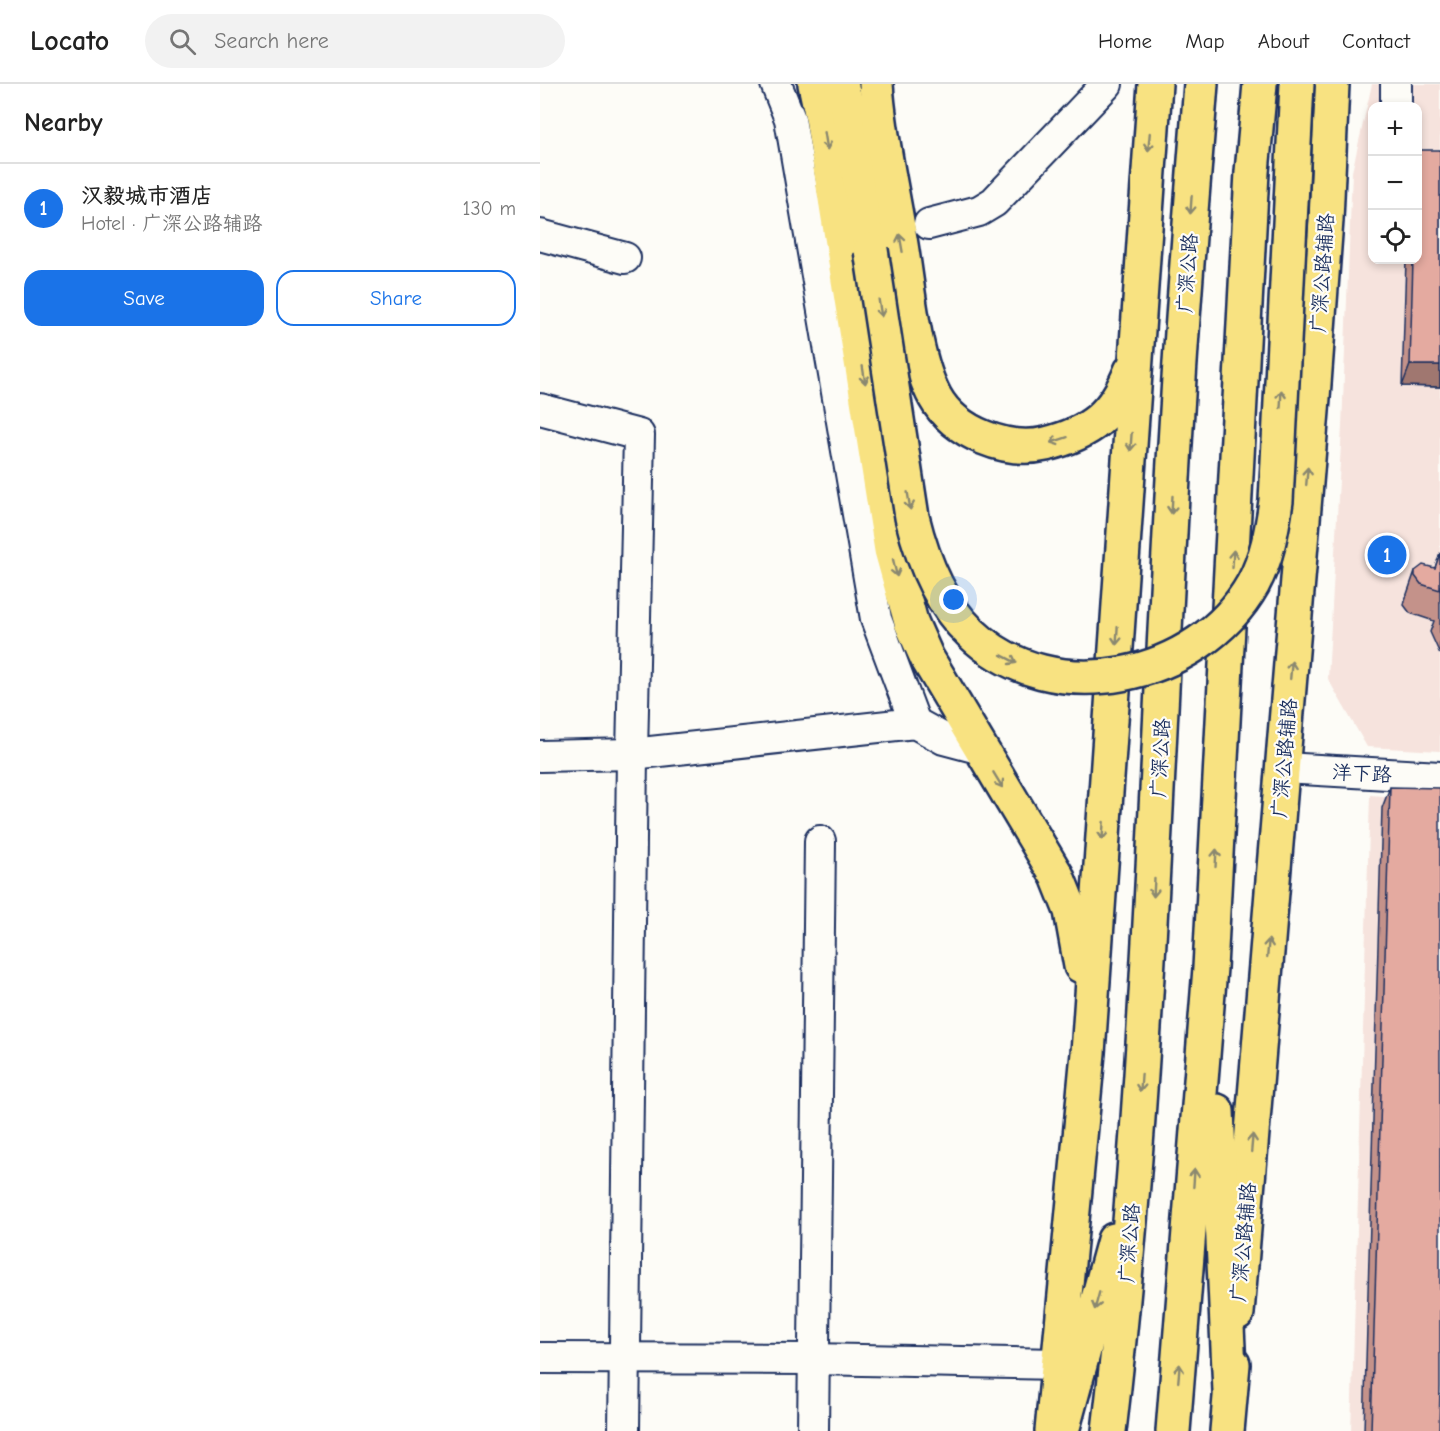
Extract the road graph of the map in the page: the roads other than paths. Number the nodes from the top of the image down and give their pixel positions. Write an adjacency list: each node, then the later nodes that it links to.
1 (776, 84): 20 (street)
2 (815, 84): 21 (main road, one-way to 21)
3 (841, 84): 9 (main road, one-way to 9, bridge)
4 (876, 84): 18 (main road, one-way to 4)
5 (1107, 84): 15 (street)
6 (1155, 84): 18 (main road, one-way to 18)
7 (1201, 84): 29 (main road, 广深公路, one-way to 29)
8 (1260, 84): 27 (main road, one-way to 8)
9 (1297, 84)
10 (1332, 84): 14 (main road, 广深公路辅路)
11 (1355, 84): 14 (main road)
12 (1396, 84): 13 (street)
13 (1396, 102)
14 (1326, 220): 24 (main road, 广深公路辅路, one-way to 14)
15 (929, 224)
16 (540, 235): 17 (street)
17 (625, 258)
18 (1137, 355): 28 (main road, one-way to 28)
19 (540, 409): 22 (street)
20 (915, 723): 21 (street); 22 (street)
21 (978, 748): 28 (main road, one-way to 28)
22 (632, 754): 23 (street); 31 (street)
23 (540, 756)
24 (1284, 768): 25 (street, 洋下路); 34 (main road, 广深公路辅路, one-way to 24)
25 (1440, 777)
26 (820, 841): 32 (street)
27 (1210, 968): 34 (main road); 40 (main road, one-way to 27)
28 (1088, 1053): 33 (main road)
29 (1135, 1163): 38 (main road, one-way to 38); 39 (main road, 广深公路)
30 (540, 1358): 31 (street)
31 (625, 1359): 32 (street); 35 (street)
32 (812, 1359): 33 (street); 36 (street)
33 (1059, 1364): 37 (main road)
34 (1230, 1390): 41 (main road, 广深公路辅路)
35 (624, 1431)
36 (813, 1431)
37 (1052, 1431)
38 (1062, 1431)
39 (1109, 1431)
40 (1173, 1431)
41 (1227, 1431)

